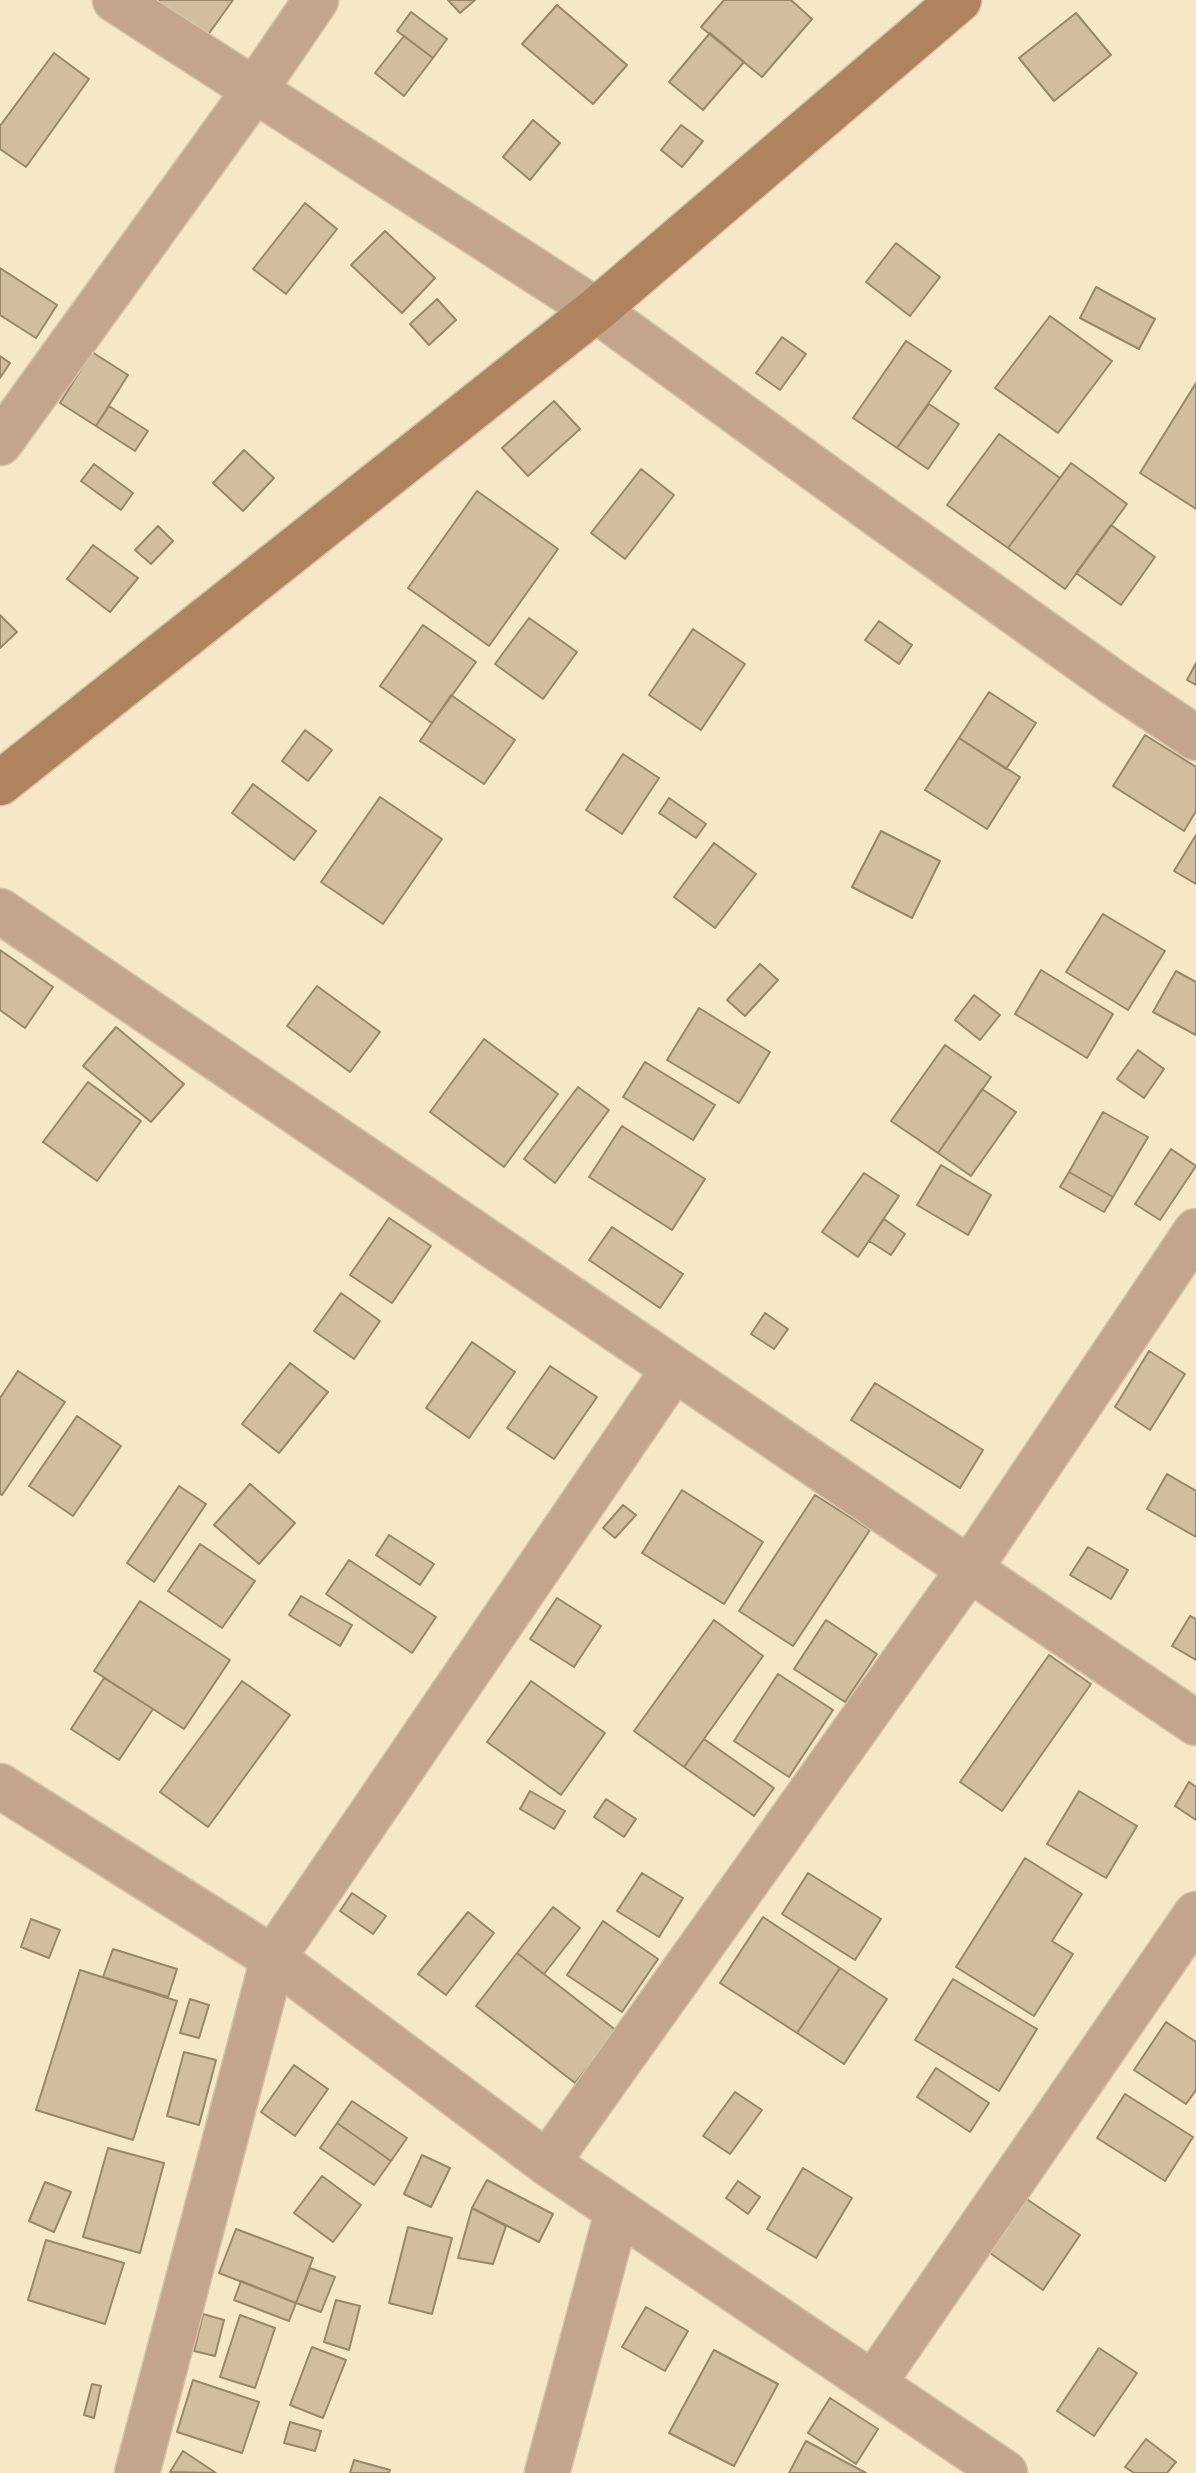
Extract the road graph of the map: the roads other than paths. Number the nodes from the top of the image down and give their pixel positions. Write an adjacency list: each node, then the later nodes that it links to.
1 (115, 0): 4 (street)
2 (316, 0): 4 (street)
3 (959, 0): 5 (street)
4 (254, 91): 5 (street); 6 (street)
5 (596, 310): 7 (street); 8 (street)
6 (0, 443)
7 (1196, 738)
8 (0, 783)
9 (0, 911): 11 (street)
10 (1196, 1231): 12 (street)
11 (674, 1369): 12 (street); 16 (street)
12 (970, 1568): 13 (street); 17 (street)
13 (1196, 1723)
14 (0, 1786): 16 (street)
15 (1196, 1914): 19 (street)
16 (273, 1958): 17 (street); 21 (street)
17 (547, 2163): 18 (street)
18 (617, 2212): 19 (street); 22 (street)
19 (873, 2384): 20 (street)
20 (950, 2456): 23 (street)
21 (137, 2473)
22 (547, 2473)
23 (1005, 2473)

